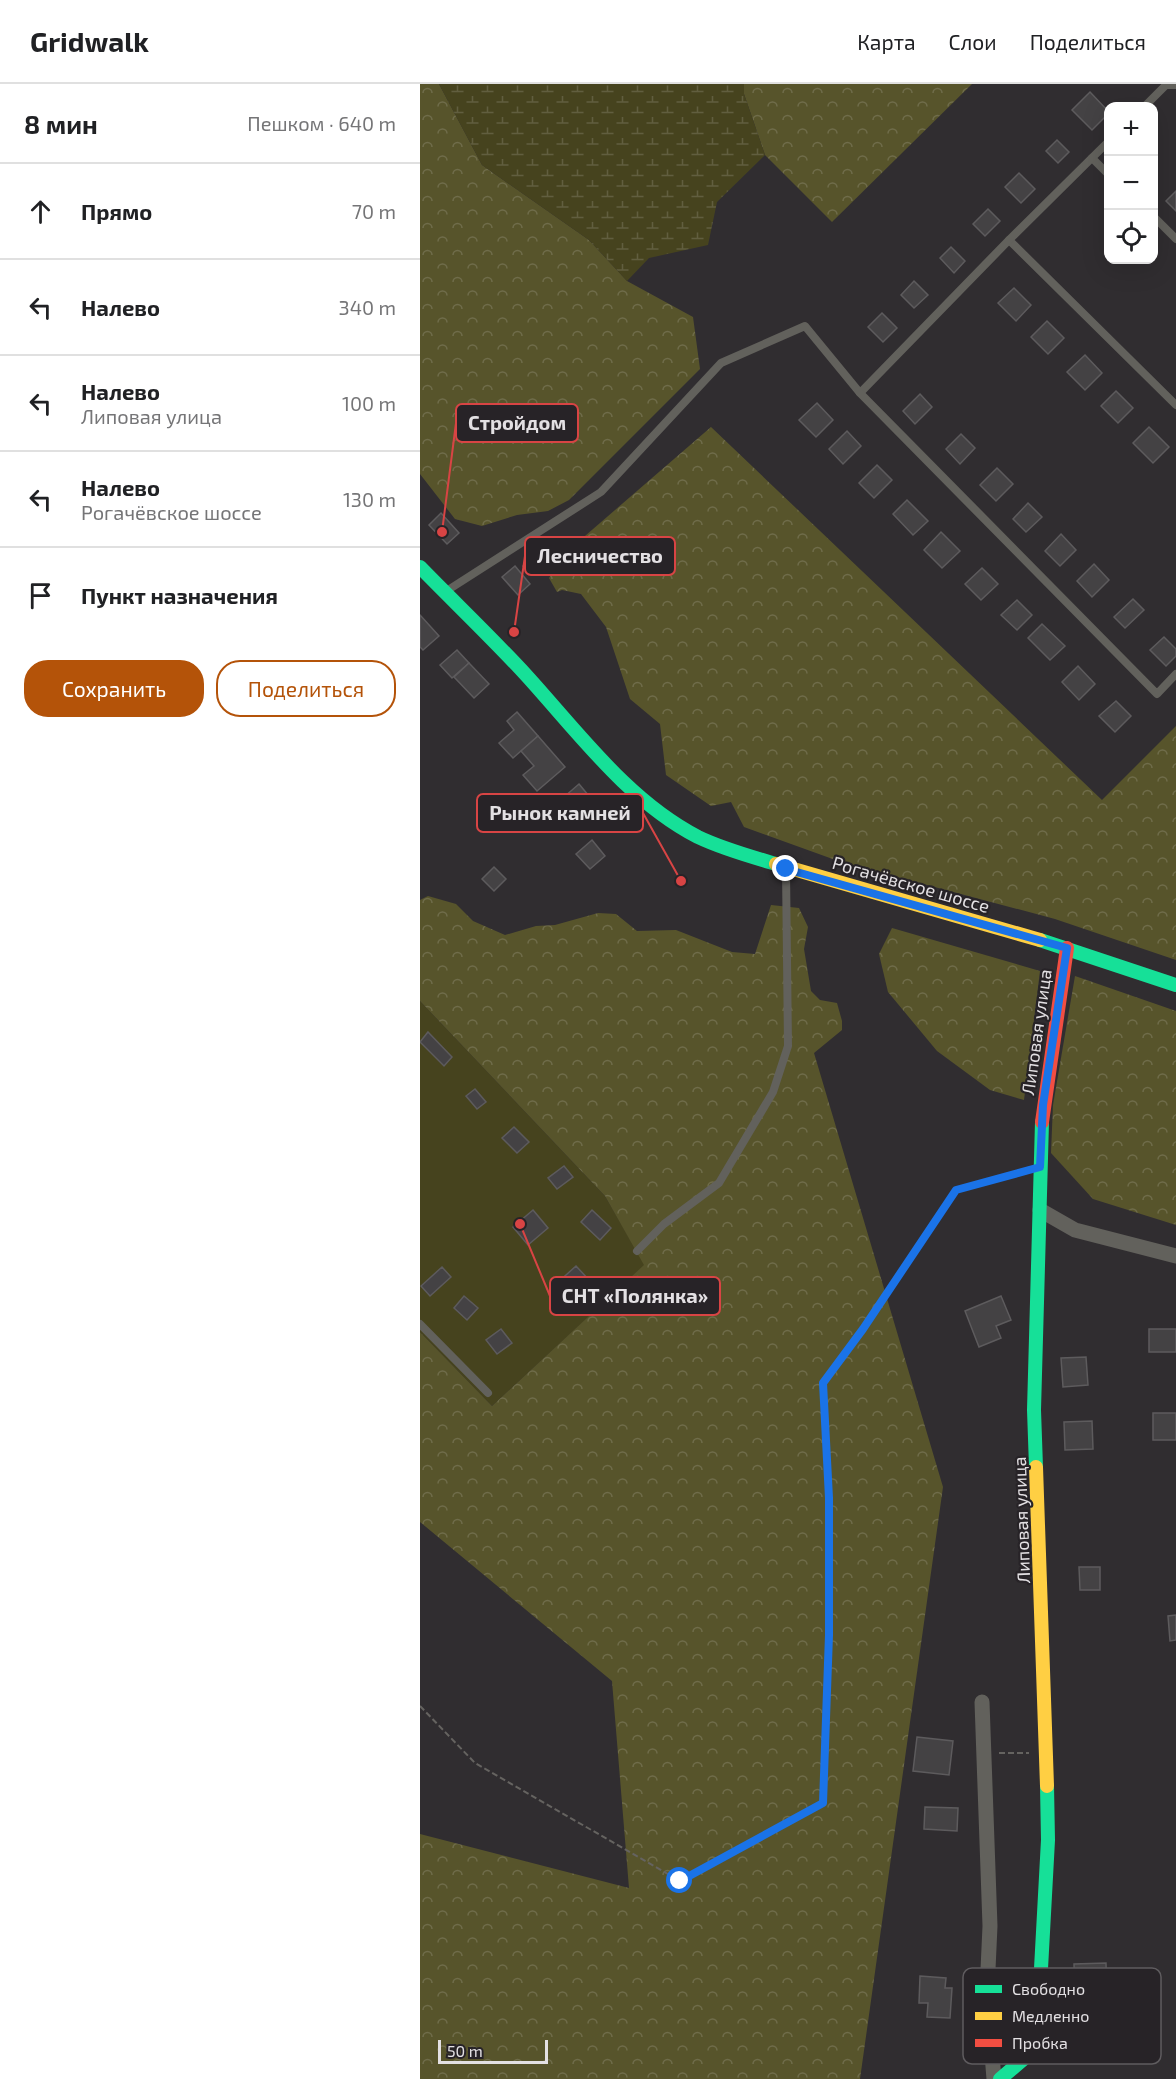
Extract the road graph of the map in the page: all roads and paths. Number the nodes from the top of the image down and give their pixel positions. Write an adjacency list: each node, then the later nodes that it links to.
1 (1176, 84): 2 (lane)
2 (1149, 102)
3 (1104, 146): 4 (lane)
4 (1092, 158): 5 (lane); 8 (lane)
5 (1104, 170)
6 (1158, 221): 7 (lane)
7 (1176, 239)
8 (1008, 240): 9 (lane); 10 (lane)
9 (860, 393): 12 (lane); 13 (lane)
10 (1176, 405)
11 (420, 567): 12 (street, Рогачёвское шоссе)
12 (445, 592): 14 (street, Рогачёвское шоссе)
13 (1176, 674)
14 (786, 869): 15 (street, Рогачёвское шоссе); 19 (lane)
15 (1067, 948): 16 (street, Рогачёвское шоссе); 17 (street, Липовая улица)
16 (1176, 985)
17 (1040, 1167): 18 (street, Липовая улица); 24 (path)
18 (1040, 1210): 20 (street); 25 (street, Липовая улица)
19 (637, 1251)
20 (1176, 1256)
21 (420, 1324): 22 (lane)
22 (488, 1393)
23 (982, 1702): 26 (street)
24 (420, 1706)
25 (1046, 1753): 26 (path); 28 (street, Липовая улица)
26 (984, 1754): 27 (street)
27 (988, 1968)
28 (1041, 1968)
29 (993, 2064): 31 (street)
30 (1017, 2064): 32 (street, Липовая улица)
31 (994, 2079)
32 (1000, 2079)

